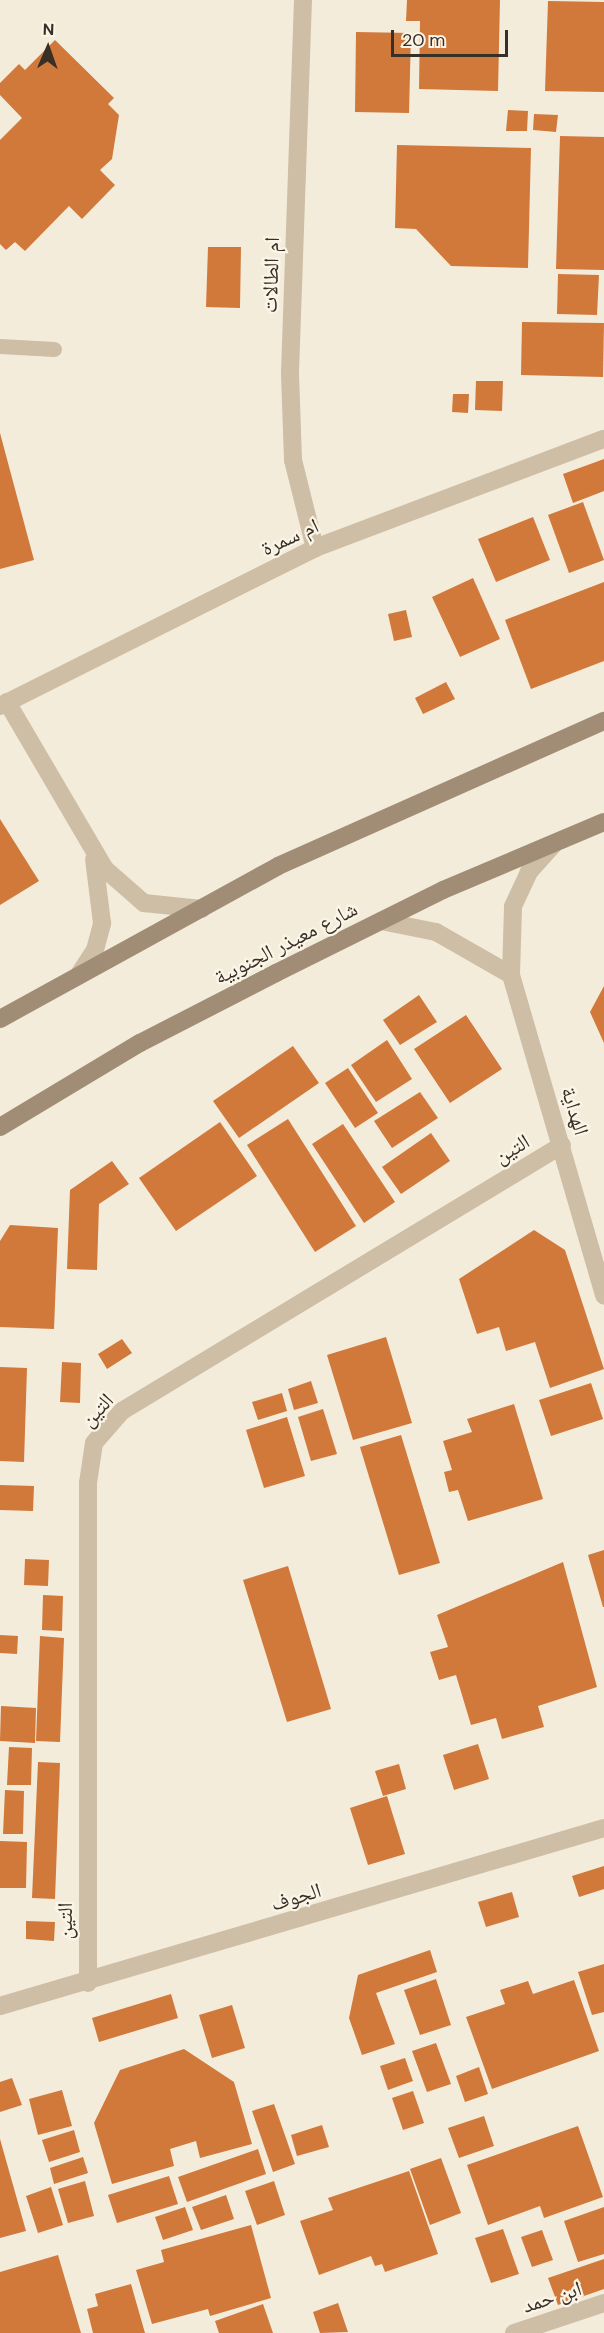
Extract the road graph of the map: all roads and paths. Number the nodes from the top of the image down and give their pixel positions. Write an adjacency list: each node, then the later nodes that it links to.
1 (303, 0): 5 (street, ام الطالات)
2 (0, 346): 3 (lane)
3 (54, 349)
4 (604, 438): 5 (street, ام سمرة)
5 (315, 548): 6 (street, ام سمرة)
6 (4, 704): 10 (street, ام سمرة)
7 (604, 721): 11 (street)
8 (604, 822): 9 (street, شارع معيذر الجنوبية)
9 (554, 844): 12 (street, شارع معيذر الجنوبية); 14 (street, الهداية)
10 (92, 848): 11 (street, ام سمرة); 13 (street, ام سمرة)
11 (202, 909): 13 (street)
12 (381, 921): 14 (street); 16 (street, شارع معيذر الجنوبية)
13 (80, 973): 15 (street)
14 (511, 975): 17 (street, الهداية)
15 (0, 1019)
16 (0, 1127)
17 (562, 1145): 18 (street, الهداية); 20 (street, التين)
18 (604, 1296)
19 (604, 1828): 20 (street, الجوف)
20 (88, 1983): 21 (street, الجوف)
21 (0, 2006)
22 (604, 2303): 23 (street, ابن حمد)
23 (514, 2333)

